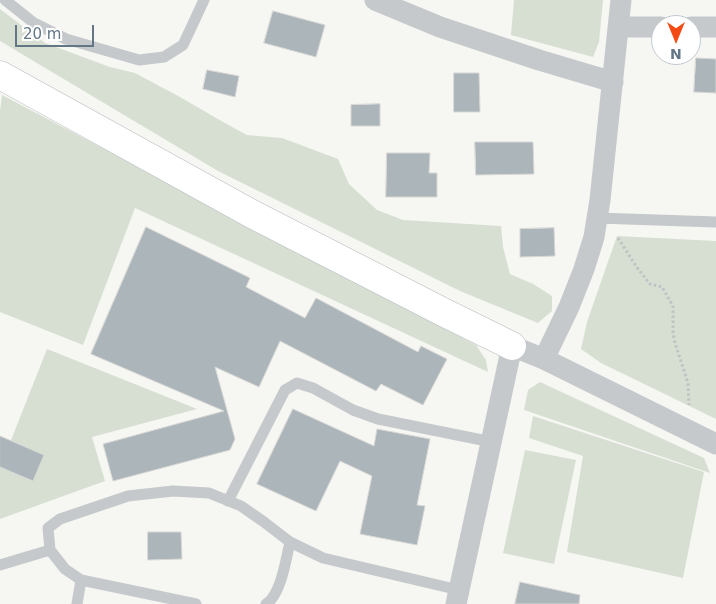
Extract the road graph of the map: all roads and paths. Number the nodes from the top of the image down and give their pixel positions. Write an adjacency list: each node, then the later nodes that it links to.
1 (5, 0): 2 (lane)
2 (204, 0)
3 (375, 0): 10 (street)
4 (621, 0): 5 (street)
5 (618, 27): 6 (street); 10 (street)
6 (651, 27)
7 (701, 27): 8 (street)
8 (716, 27)
9 (0, 75): 13 (street)
10 (613, 82): 11 (street)
11 (601, 218): 12 (lane); 14 (street); 15 (path)
12 (716, 222)
13 (512, 346): 14 (street); 16 (street)
14 (544, 359): 15 (street)
15 (691, 431): 17 (street)
16 (492, 442): 18 (lane); 23 (street)
17 (716, 444)
18 (228, 501): 19 (lane); 20 (lane)
19 (290, 542): 23 (lane); 26 (lane)
20 (50, 550): 21 (lane); 22 (lane)
21 (0, 565)
22 (81, 580): 24 (lane); 25 (lane)
23 (458, 597)
24 (77, 604)
25 (196, 604)
26 (268, 604)

